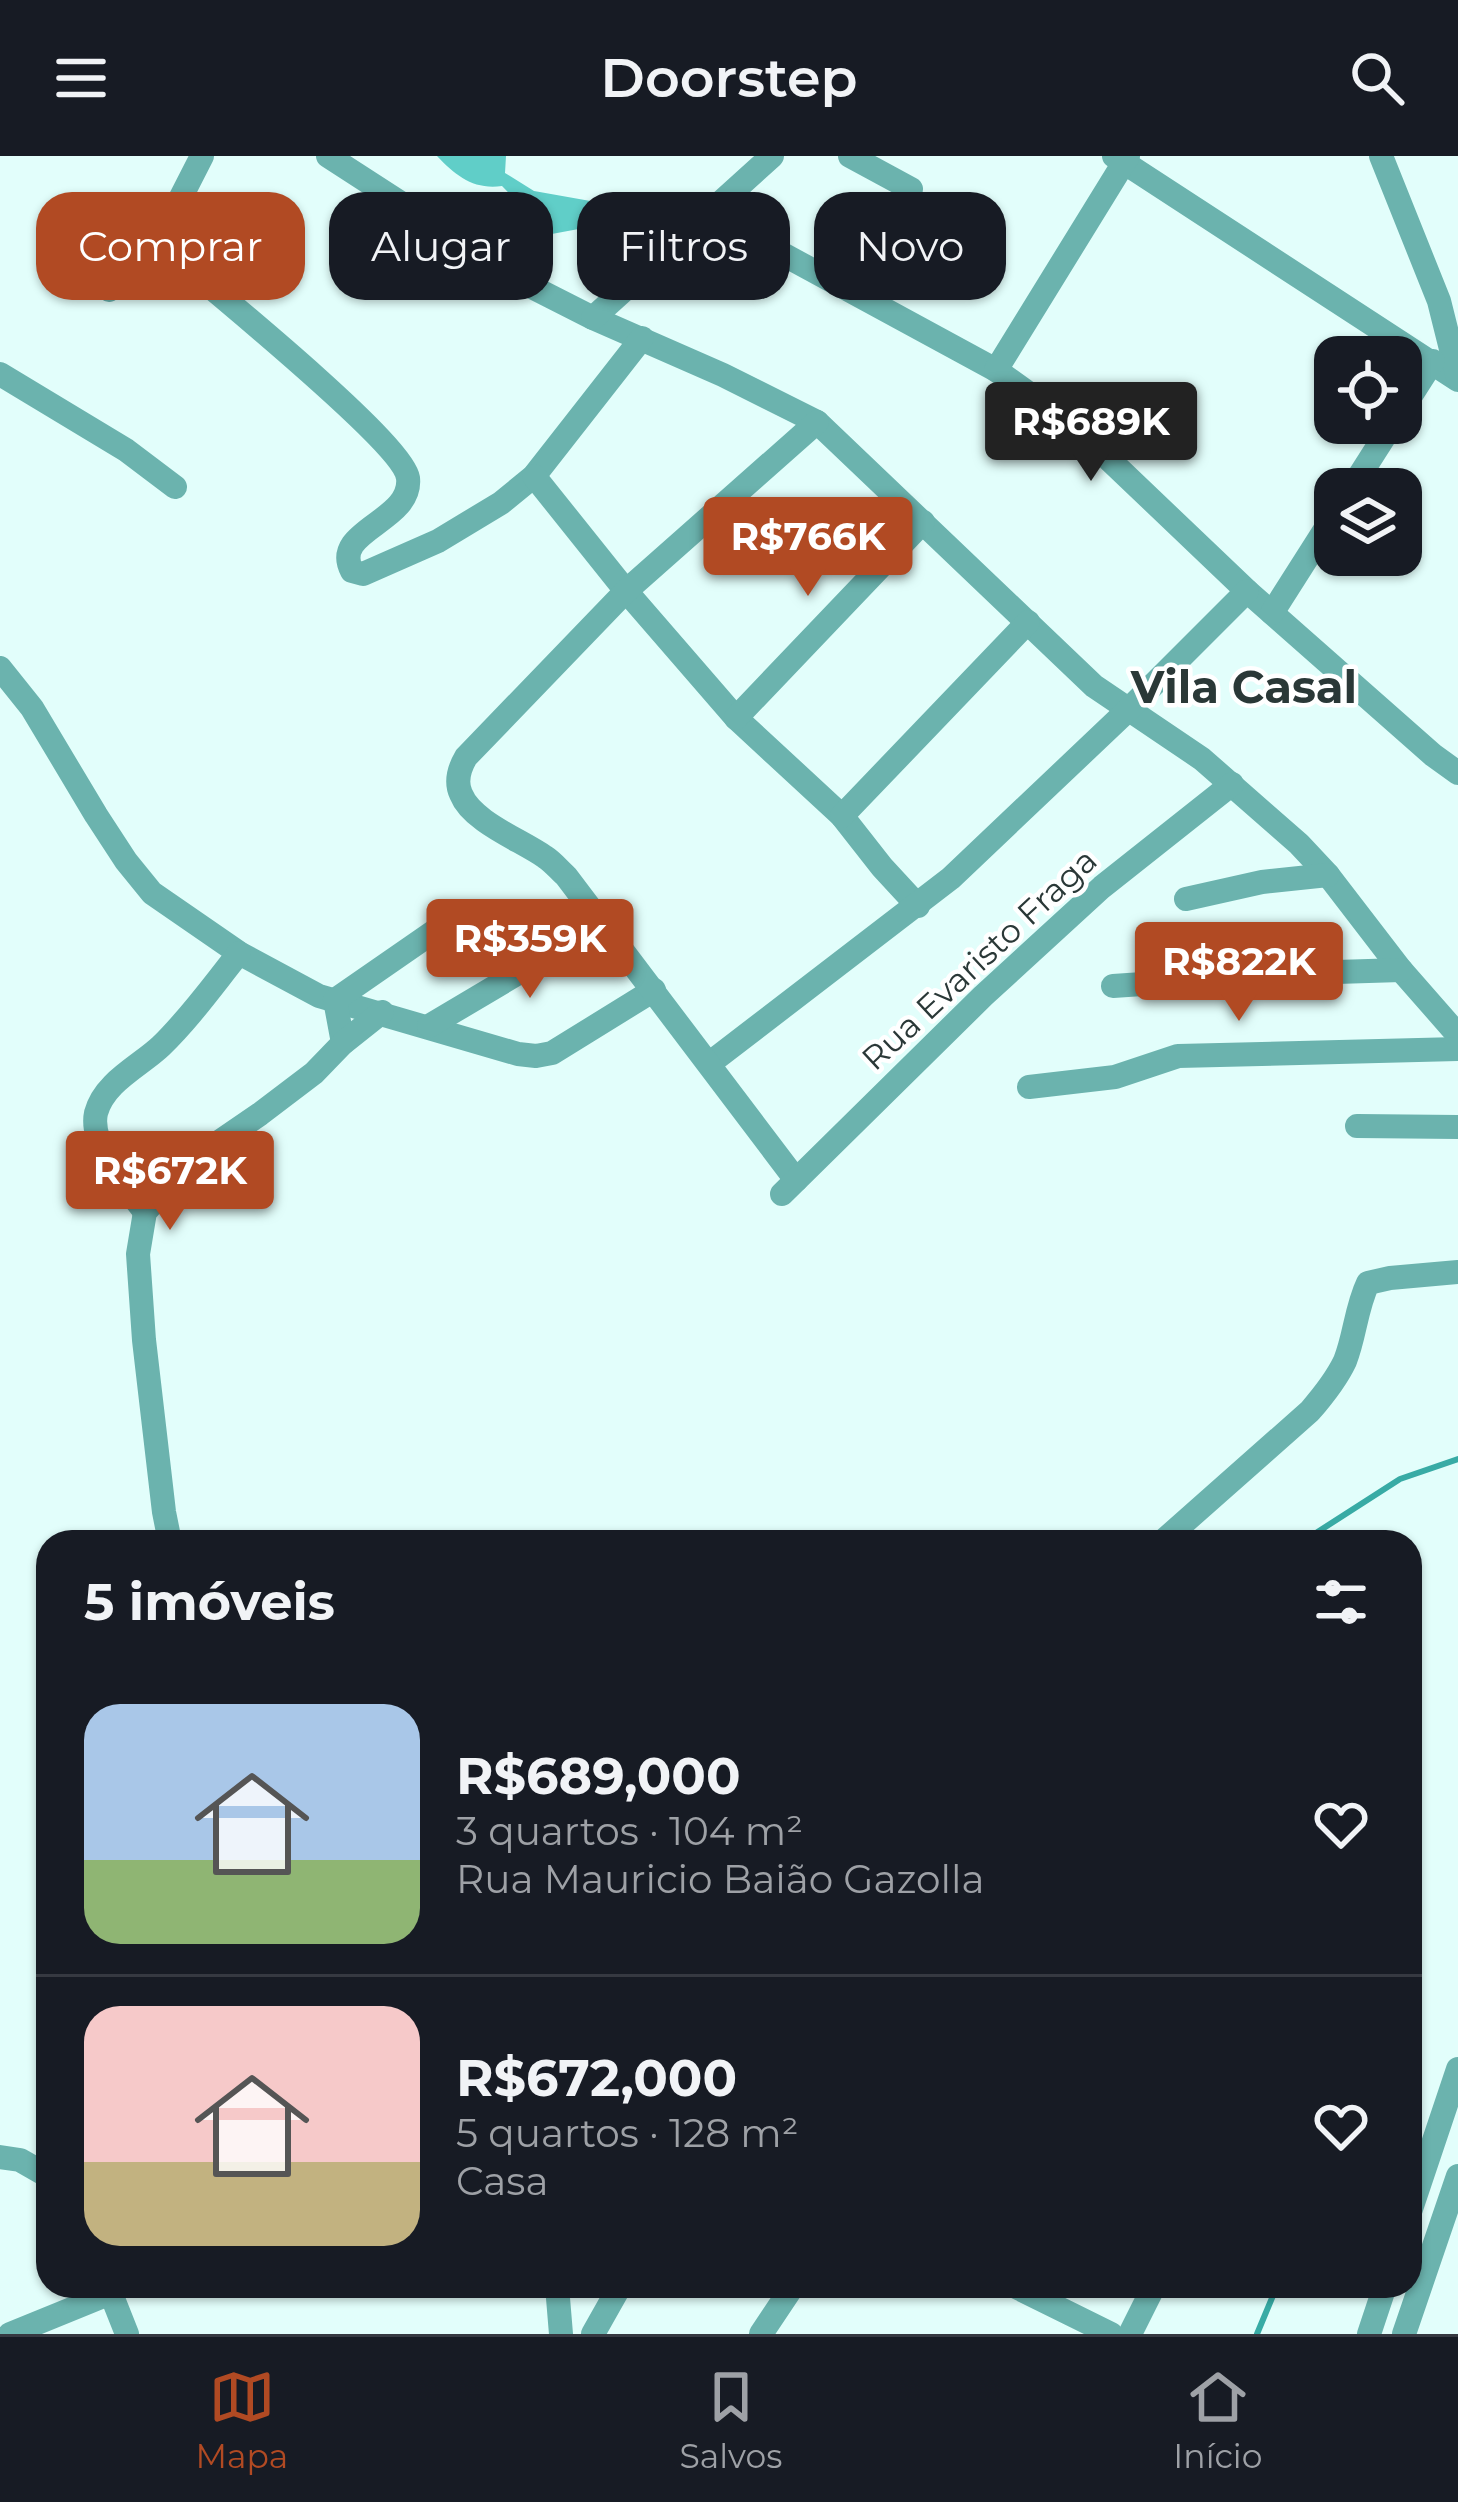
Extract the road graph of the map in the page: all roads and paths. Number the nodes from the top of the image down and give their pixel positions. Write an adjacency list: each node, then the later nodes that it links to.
1 (202, 156): 8 (street)
2 (328, 156): 14 (street)
3 (850, 156): 7 (street)
4 (1381, 156): 13 (street)
5 (1122, 158): 16 (street); 17 (street)
6 (760, 159): 9 (street)
7 (911, 189)
8 (184, 192)
9 (728, 192)
10 (790, 258): 17 (street)
11 (225, 300): 22 (street)
12 (613, 300): 14 (street)
13 (1448, 302): 20 (street)
14 (593, 318): 15 (street)
15 (642, 338): 21 (street); 22 (street)
16 (1432, 361): 19 (street); 20 (street)
17 (996, 370): 27 (street)
18 (0, 374): 23 (street)
19 (1422, 377)
20 (1458, 378)
21 (818, 422): 24 (street); 26 (street)
22 (534, 476): 26 (street)
23 (175, 487)
24 (923, 523): 29 (street); 32 (street)
25 (1314, 547): 28 (street)
26 (626, 591): 32 (street); 39 (street)
27 (1247, 591): 28 (street); 31 (street)
28 (1272, 613): 33 (street)
29 (1028, 622): 31 (street); 35 (street)
30 (0, 668): 41 (street)
31 (1128, 710): 34 (street); 38 (street)
32 (736, 718): 35 (street)
33 (1458, 773)
34 (1232, 784): 36 (street); 51 (street, Rua Evaristo Fraga)
35 (842, 816): 38 (street)
36 (1328, 875): 37 (street); 42 (street)
37 (1186, 899)
38 (918, 906): 51 (street)
39 (601, 924): 44 (street); 47 (street)
40 (439, 928): 45 (street)
41 (239, 953): 45 (street); 55 (street)
42 (1401, 970): 43 (street); 48 (street)
43 (1113, 986)
44 (654, 990): 47 (street); 51 (street)
45 (335, 1000): 46 (street); 49 (street)
46 (382, 1012): 47 (street); 49 (street)
47 (429, 1026)
48 (1458, 1035)
49 (343, 1043): 55 (street)
50 (1458, 1049): 52 (street)
51 (710, 1063)
52 (1029, 1087)
53 (1357, 1126): 54 (street)
54 (1458, 1127)
55 (145, 1212): 57 (street)
56 (1458, 1272): 58 (street)
57 (168, 1530)
58 (1176, 1530)
59 (1458, 2069): 62 (street)
60 (0, 2157): 61 (street)
61 (36, 2169)
62 (1422, 2176)
63 (1458, 2176): 64 (street)
64 (1422, 2281)
65 (89, 2298): 74 (street)
66 (113, 2298): 75 (street)
67 (557, 2298): 76 (street)
68 (613, 2298): 77 (street)
69 (785, 2298): 78 (street)
70 (1038, 2298): 79 (street)
71 (1148, 2298): 80 (street)
72 (1381, 2298): 81 (street)
73 (1416, 2298): 82 (street)
74 (10, 2334)
75 (128, 2334)
76 (561, 2334)
77 (593, 2334)
78 (761, 2334)
79 (1111, 2334)
80 (1130, 2334)
81 (1369, 2334)
82 (1404, 2334)

